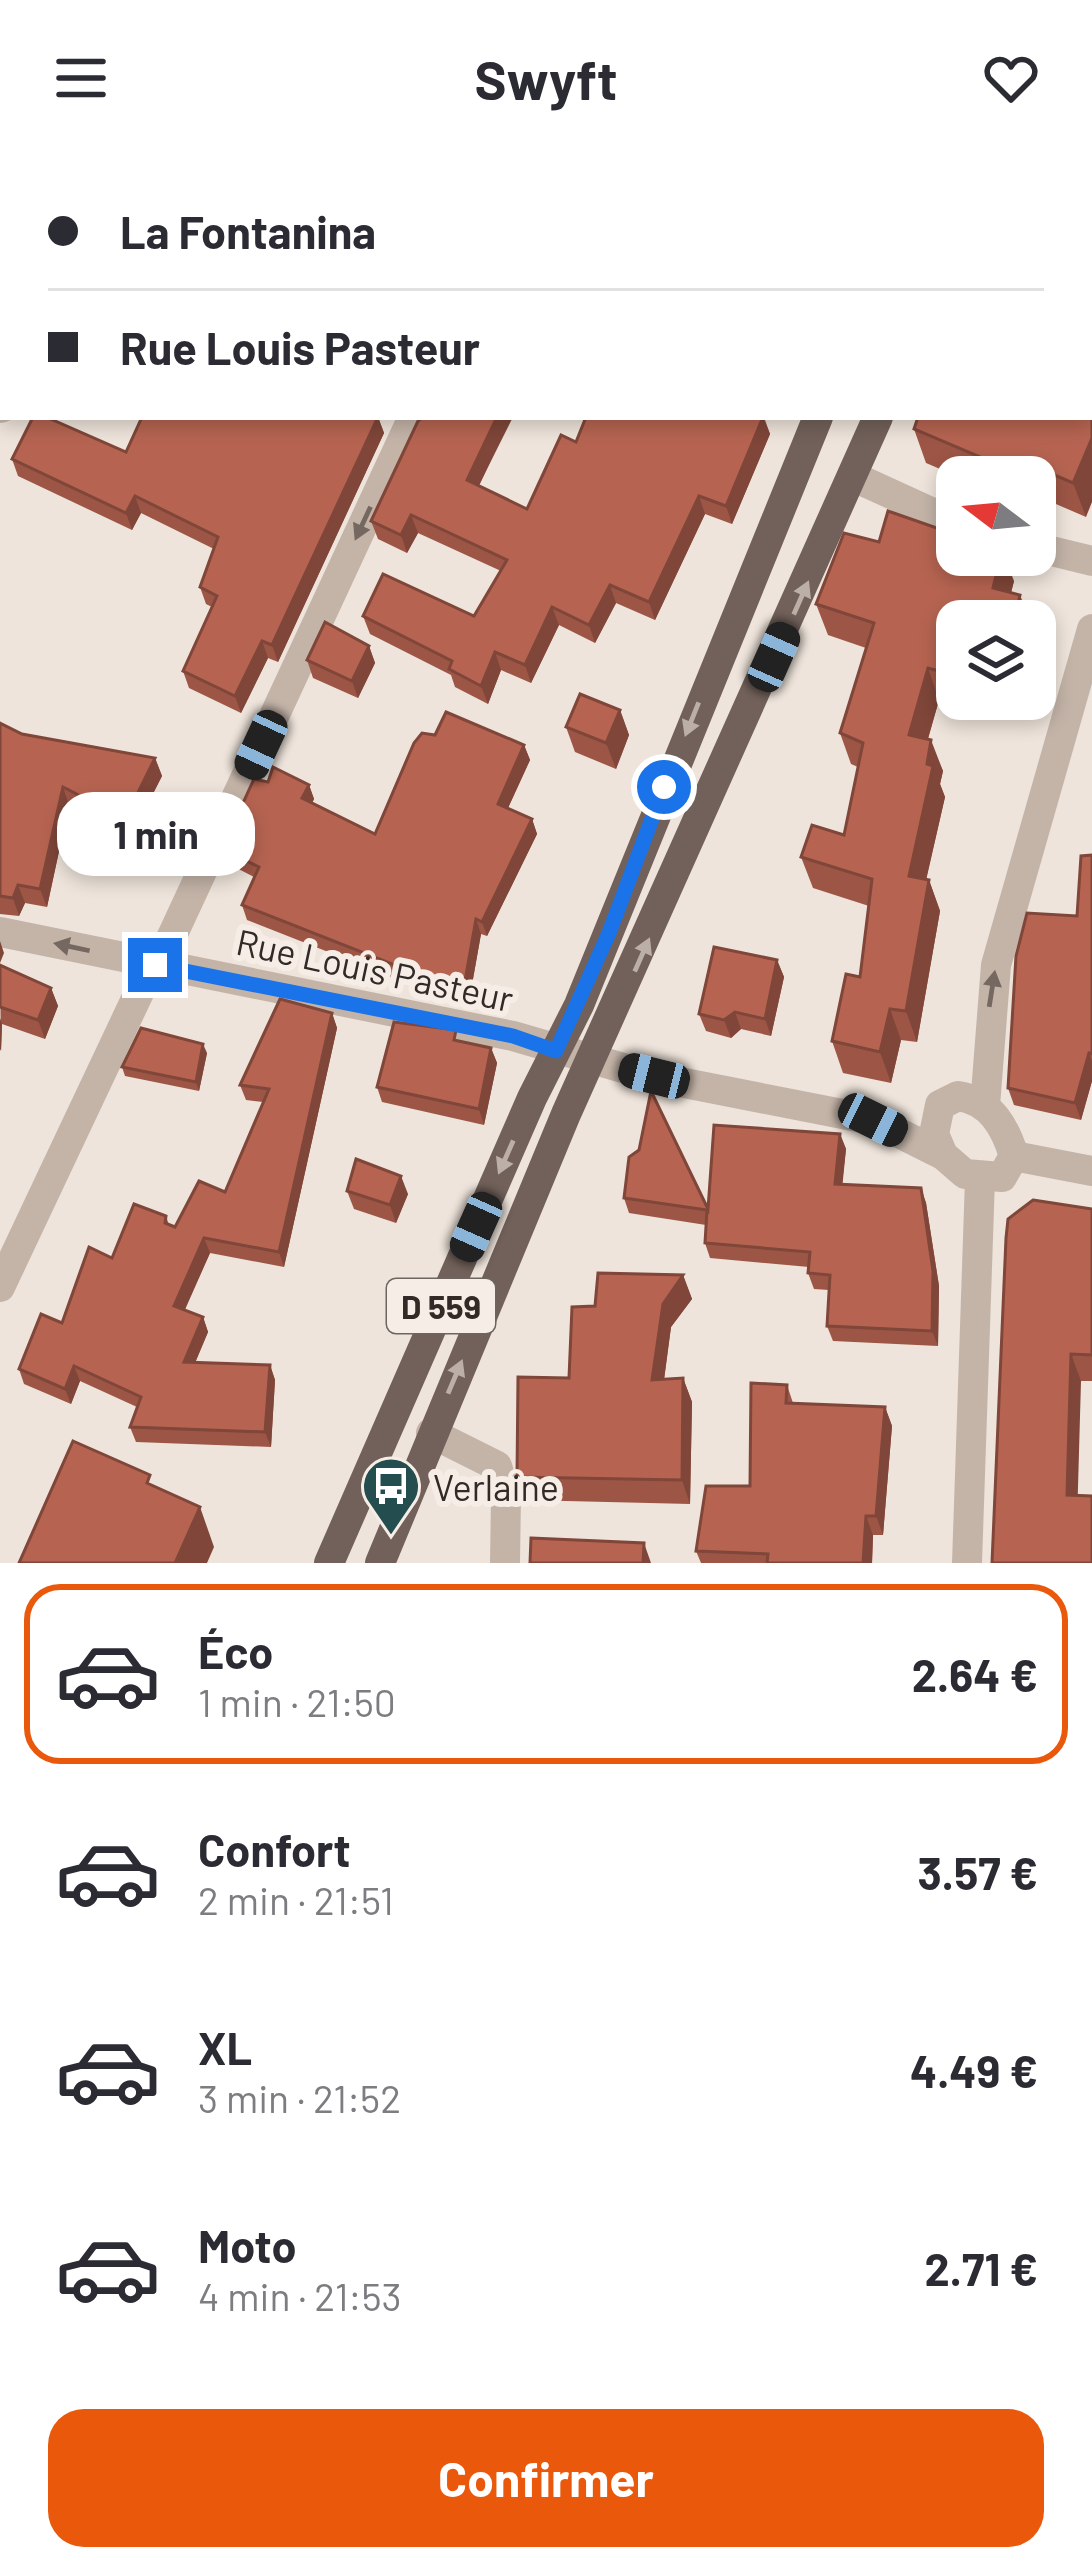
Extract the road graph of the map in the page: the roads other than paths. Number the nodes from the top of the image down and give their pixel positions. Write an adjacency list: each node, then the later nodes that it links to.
1 (411, 420): 10 (street, one-way to 10)
2 (817, 420): 11 (main road, D 559, one-way to 11)
3 (877, 420): 4 (main road, D 559)
4 (854, 477): 5 (street); 12 (main road, D 559, one-way to 4)
5 (936, 514)
6 (1056, 552): 7 (street)
7 (1092, 561)
8 (1092, 629): 14 (street, one-way to 8)
9 (0, 932): 10 (street, Rue Louis Pasteur, one-way to 9)
10 (155, 965): 11 (street, Rue Louis Pasteur); 20 (street)
11 (556, 1051): 12 (street, Rue Louis Pasteur); 22 (main road, D 559, one-way to 22)
12 (594, 1061): 15 (street, Rue Louis Pasteur); 21 (main road, D 559, one-way to 12)
13 (940, 1105): 14 (street); 15 (street, Rue Louis Pasteur); 16 (street)
14 (985, 1106): 17 (street)
15 (873, 1120): 16 (street, Rue Louis Pasteur)
16 (943, 1155): 19 (street)
17 (1014, 1156): 18 (street); 19 (street)
18 (1092, 1171)
19 (980, 1179): 25 (street)
20 (0, 1287)
21 (431, 1433): 23 (main road, D 559); 24 (street)
22 (328, 1563)
23 (380, 1563)
24 (505, 1563)
25 (967, 1563)

